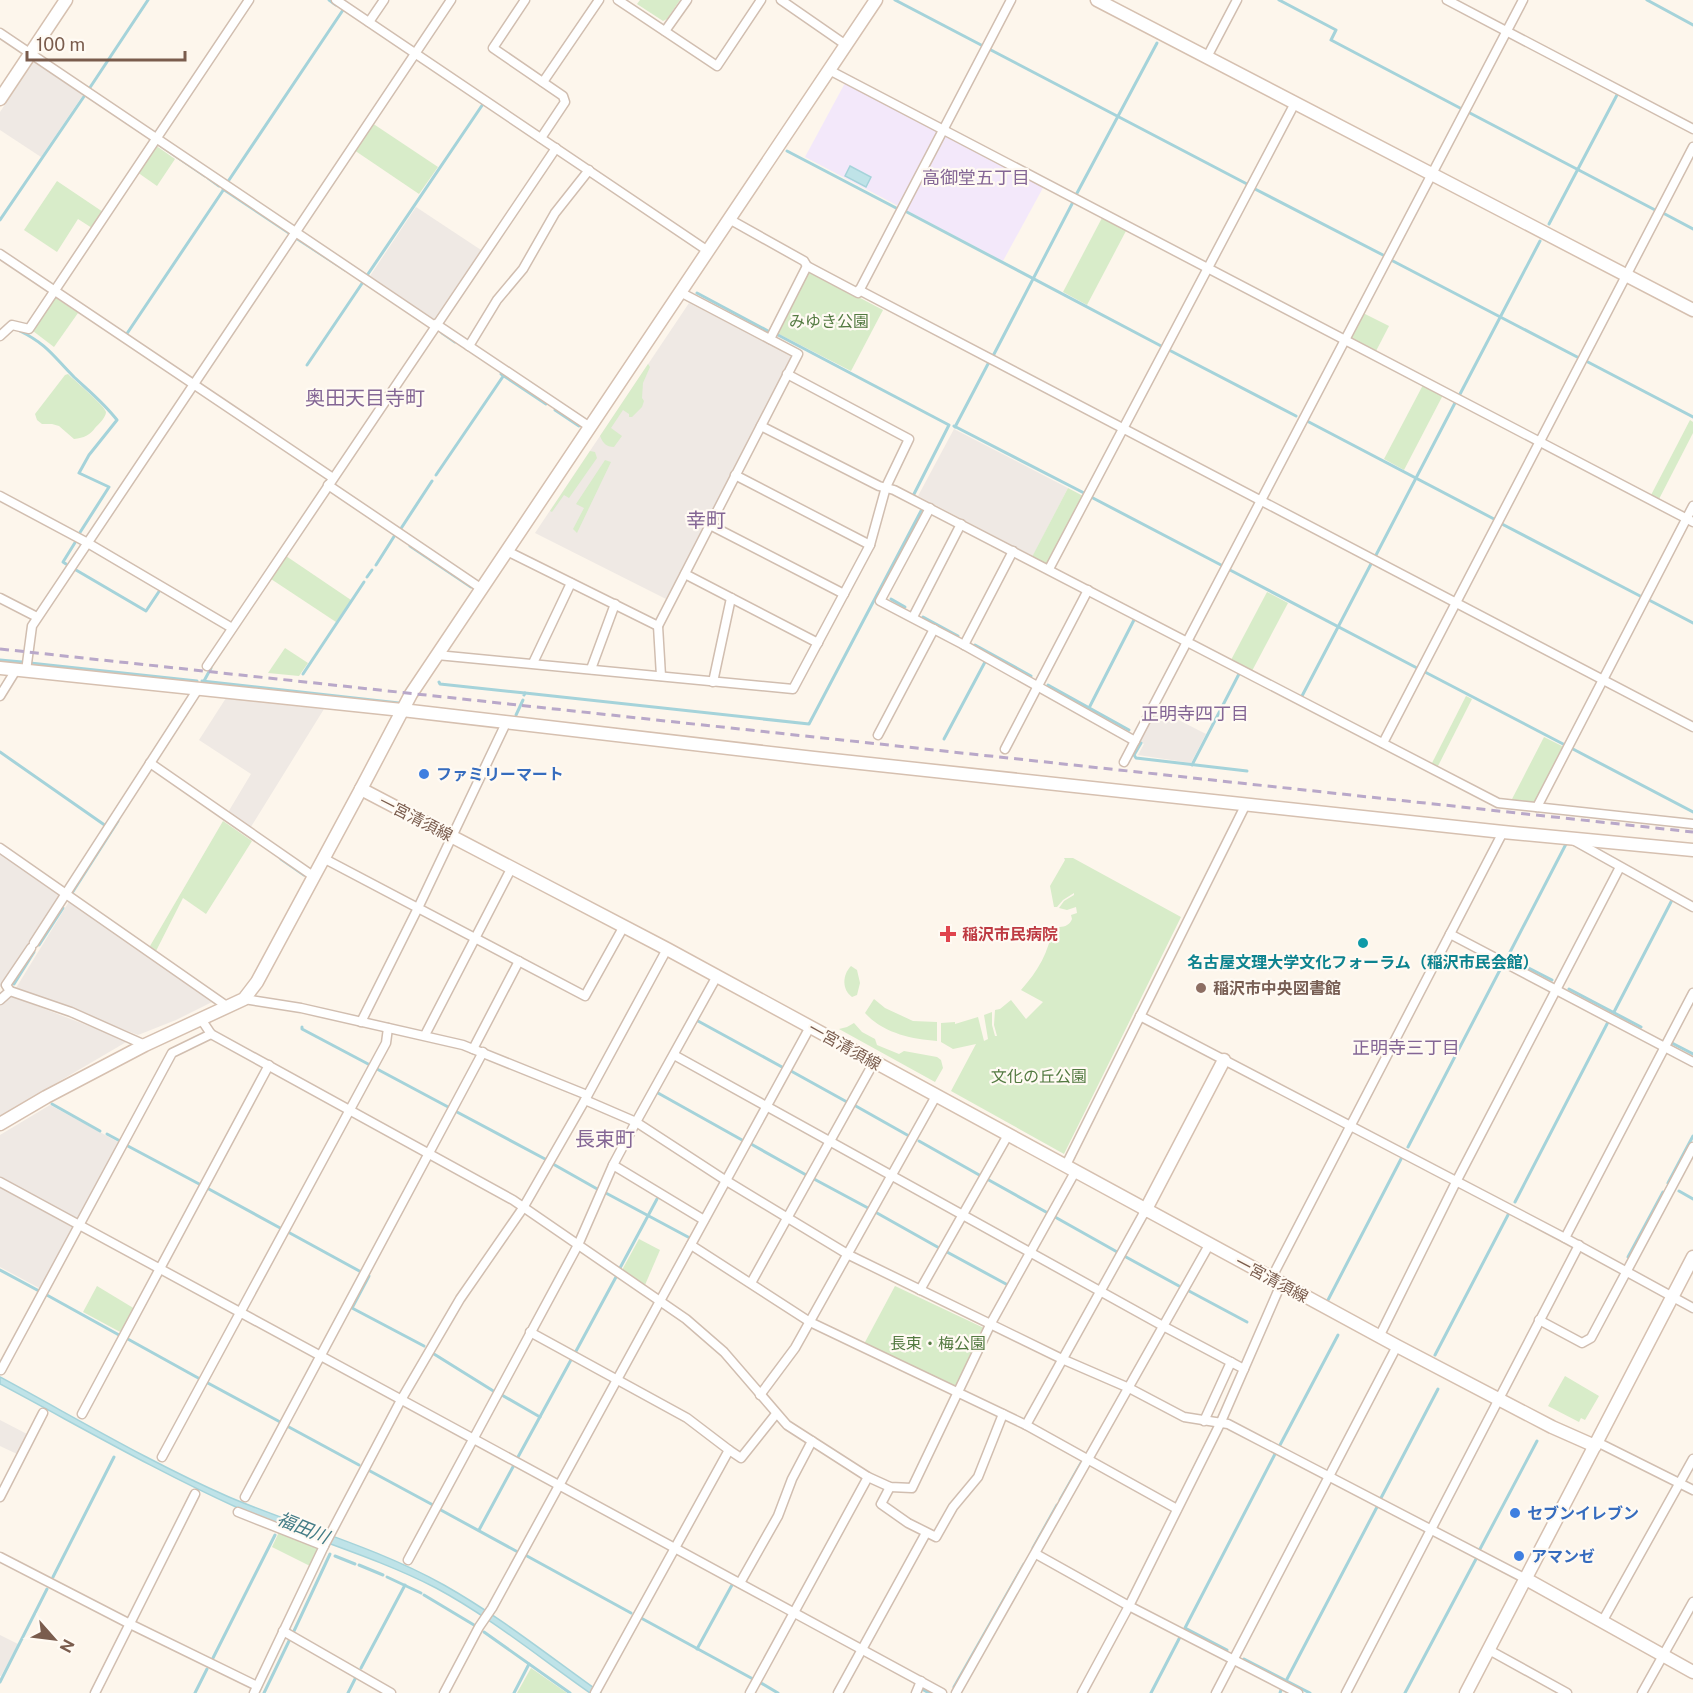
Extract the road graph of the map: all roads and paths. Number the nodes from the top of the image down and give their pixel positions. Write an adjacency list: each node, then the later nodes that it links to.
1 (66, 0): 23 (street)
2 (249, 0): 32 (street)
3 (336, 0): 18 (street)
4 (384, 0): 18 (street)
5 (451, 0): 24 (street)
6 (525, 0): 27 (street)
7 (599, 0): 27 (street)
8 (618, 0): 19 (street)
9 (687, 0): 19 (street)
10 (761, 0): 19 (street)
11 (781, 0): 22 (street)
12 (876, 0): 22 (street)
13 (1011, 0): 31 (street)
14 (1097, 0): 25 (street)
15 (1237, 0): 25 (street)
16 (1447, 0): 20 (street)
17 (1523, 0): 20 (street)
18 (369, 22): 24 (street)
19 (665, 31)
20 (1506, 32): 30 (street); 37 (street)
21 (0, 33): 23 (street)
22 (846, 45): 26 (street)
23 (30, 53): 28 (street); 32 (street)
24 (416, 53): 33 (street); 39 (street)
25 (1207, 57): 29 (street)
26 (829, 70): 31 (street); 38 (street)
27 (543, 82): 33 (street)
28 (0, 99)
29 (1295, 103): 37 (street); 43 (street)
30 (1693, 129)
31 (943, 130): 43 (street); 45 (street)
32 (157, 138): 39 (street); 46 (street)
33 (541, 138): 35 (street)
34 (1693, 147): 44 (street)
35 (556, 148): 36 (street); 49 (street)
36 (589, 170): 40 (street); 53 (street)
37 (1432, 173): 44 (street); 52 (street)
38 (729, 219): 40 (street); 42 (street)
39 (296, 232): 49 (street); 55 (street)
40 (708, 251): 47 (street)
41 (0, 254): 46 (street)
42 (807, 266): 45 (street); 51 (street)
43 (1208, 269): 52 (street); 58 (street)
44 (1627, 275): 48 (street); 59 (street)
45 (859, 290): 58 (street)
46 (54, 291): 50 (street); 55 (street)
47 (680, 292): 51 (street); 57 (street)
48 (1693, 310)
49 (436, 325): 53 (street); 61 (street)
50 (0, 336)
51 (770, 339): 54 (street)
52 (1344, 340): 59 (street); 64 (street)
53 (469, 346): 57 (street)
54 (787, 374): 56 (street); 62 (street)
55 (193, 384): 61 (street); 70 (street)
56 (761, 426): 60 (street); 62 (street)
57 (590, 427): 72 (street)
58 (1123, 429): 64 (street); 74 (street)
59 (1540, 442): 67 (street); 82 (street)
60 (735, 475): 69 (street); 71 (street)
61 (330, 482): 77 (street); 87 (street)
62 (886, 487): 66 (street); 71 (street)
63 (0, 496): 70 (street)
64 (1260, 501): 82 (street); 89 (street)
65 (1693, 506): 67 (street)
66 (930, 508): 68 (street); 85 (street)
67 (1690, 520): 99 (street)
68 (961, 524): 73 (street); 85 (street)
69 (710, 525): 75 (street); 79 (street)
70 (86, 542): 84 (street); 87 (street)
71 (870, 545): 79 (street)
72 (507, 551): 76 (street); 77 (street)
73 (1013, 551): 74 (street); 91 (street)
74 (1049, 569): 78 (street)
75 (685, 574): 81 (street); 86 (street)
76 (572, 583): 83 (street); 93 (street)
77 (482, 589): 92 (street)
78 (1088, 590): 89 (street); 101 (street)
79 (844, 594): 90 (street)
80 (0, 598): 84 (street)
81 (731, 598): 90 (street); 100 (street)
82 (1456, 603): 99 (street); 109 (street)
83 (615, 604): 86 (street); 96 (street)
84 (38, 617): 97 (street)
85 (912, 617): 88 (street)
86 (658, 626): 98 (street)
87 (232, 628): 94 (street)
88 (934, 629): 91 (street); 107 (street)
89 (1187, 641): 108 (street); 109 (street)
90 (818, 644): 100 (street)
91 (964, 645): 101 (street)
92 (437, 655): 93 (street); 104 (street)
93 (533, 663): 96 (street)
94 (207, 666)
95 (0, 668): 97 (street)
96 (591, 669): 98 (street)
97 (21, 670): 102 (street); 103 (street)
98 (661, 676): 100 (street)
99 (1603, 680): 106 (street); 115 (street)
100 (713, 682)
101 (1036, 686): 108 (street); 110 (street)
102 (198, 689): 104 (street); 112 (street)
103 (0, 696)
104 (402, 710): 105 (street); 113 (street)
105 (506, 723): 114 (street); 119 (street)
106 (1693, 727)
107 (878, 735)
108 (1135, 741): 111 (street)
109 (1383, 743): 115 (street)
110 (1005, 749)
111 (1124, 762)
112 (150, 763): 125 (street); 126 (street)
113 (361, 789): 119 (street, 一宮清須線); 122 (street, 一宮清須線)
114 (1246, 804): 117 (street); 141 (street)
115 (1537, 807): 116 (street)
116 (1693, 824)
117 (1503, 832): 118 (street); 130 (street)
118 (1566, 836): 121 (street); 124 (street)
119 (453, 837): 123 (street, 一宮清須線); 128 (street)
120 (0, 848): 126 (street)
121 (1693, 850)
122 (323, 858): 125 (street, 一宮清須線); 128 (street)
123 (512, 867): 129 (street, 一宮清須線); 131 (street)
124 (1620, 867): 127 (street); 135 (street)
125 (313, 876): 138 (street, 一宮清須線)
126 (66, 894): 136 (street); 140 (street)
127 (1693, 907)
128 (418, 908): 131 (street); 143 (street)
129 (624, 926): 132 (street, 一宮清須線); 133 (street)
130 (1450, 934): 135 (street); 163 (street)
131 (475, 938): 133 (street); 147 (street)
132 (667, 948): 134 (street, 一宮清須線); 158 (street)
133 (519, 961): 150 (street)
134 (717, 976): 144 (street, 一宮清須線); 152 (street)
135 (1557, 990): 149 (street); 173 (street)
136 (10, 991): 139 (street); 148 (street)
137 (1693, 993): 149 (street)
138 (244, 999): 140 (street, 一宮清須線); 143 (street)
139 (0, 1000)
140 (228, 1007): 142 (street, 一宮清須線)
141 (1140, 1016): 153 (street); 169 (street)
142 (201, 1019): 146 (street); 148 (street, 一宮清須線)
143 (361, 1022): 145 (street)
144 (810, 1027): 154 (street, 一宮清須線); 159 (street)
145 (388, 1028): 147 (street); 160 (street)
146 (211, 1034): 156 (street); 179 (street)
147 (425, 1035): 150 (street)
148 (145, 1045): 162 (street, 一宮清須線)
149 (1664, 1047): 155 (street); 180 (street)
150 (473, 1049): 151 (street)
151 (483, 1052): 158 (street); 167 (street)
152 (674, 1054): 159 (street); 161 (street)
153 (1224, 1060): 163 (street); 175 (street)
154 (874, 1062): 157 (street, 一宮清須線); 165 (street)
155 (1693, 1062)
156 (269, 1065): 160 (street); 188 (street)
157 (936, 1096): 164 (street, 一宮清須線); 170 (street)
158 (586, 1098): 161 (street); 174 (street)
159 (767, 1106): 165 (street); 171 (street)
160 (350, 1110): 167 (street); 197 (street)
161 (636, 1122): 168 (street); 171 (street)
162 (0, 1124)
163 (1350, 1126): 173 (street); 190 (street)
164 (1008, 1135): 169 (street, 一宮清須線); 176 (street)
165 (831, 1142): 170 (street); 177 (street)
166 (1693, 1147): 189 (street)
167 (430, 1154): 174 (street); 205 (street)
168 (614, 1165): 178 (street); 181 (street)
169 (1070, 1169): 175 (street, 一宮清須線); 185 (street)
170 (892, 1176): 176 (street); 186 (street)
171 (725, 1180): 177 (street); 178 (street)
172 (0, 1182): 179 (street)
173 (1456, 1182): 180 (street); 203 (street)
174 (523, 1208): 181 (street); 214 (street)
175 (1145, 1211): 183 (street, 一宮清須線); 193 (street)
176 (963, 1215): 185 (street); 192 (street)
177 (787, 1218): 186 (street); 191 (street)
178 (704, 1221): 182 (street)
179 (79, 1225): 188 (street); 209 (street)
180 (1565, 1238): 184 (street)
181 (578, 1245): 195 (street); 202 (street)
182 (691, 1245): 191 (street); 195 (street)
183 (1209, 1245): 190 (street, 一宮清須線); 201 (street)
184 (1579, 1245): 189 (street); 198 (street)
185 (1030, 1252): 193 (street); 200 (street)
186 (849, 1255): 192 (street); 199 (street)
187 (1693, 1257): 194 (street)
188 (160, 1269): 197 (street); 217 (street)
189 (1627, 1271): 194 (street); 198 (street)
190 (1276, 1281): 203 (street, 一宮清須線); 208 (street)
191 (751, 1283): 199 (street)
192 (920, 1290): 200 (street)
193 (1101, 1292): 201 (street); 206 (street)
194 (1673, 1296): 196 (street); 225 (street)
195 (660, 1302): 210 (street); 213 (street)
196 (1693, 1308)
197 (241, 1313): 205 (street); 227 (street)
198 (1539, 1320): 215 (street)
199 (810, 1322): 212 (street); 213 (street)
200 (991, 1323): 206 (street); 212 (street)
201 (1163, 1326): 207 (street); 211 (street)
202 (530, 1332): 210 (street); 223 (street)
203 (1378, 1337): 204 (street, 一宮清須線)
204 (1397, 1346): 215 (street, 一宮清須線); 230 (street)
205 (321, 1357): 214 (street); 238 (street)
206 (1062, 1359): 211 (street); 222 (street)
207 (1231, 1362): 208 (street); 220 (street)
208 (1244, 1369): 221 (street)
209 (1, 1370)
210 (618, 1379): 226 (street); 233 (street)
211 (1129, 1388): 220 (street); 229 (street)
212 (958, 1393): 219 (street); 234 (street)
213 (760, 1395): 218 (street)
214 (401, 1400): 223 (street); 243 (street)
215 (1498, 1400): 225 (street, 一宮清須線); 241 (street)
216 (43, 1413): 237 (street)
217 (82, 1414)
218 (776, 1414): 224 (street); 226 (street)
219 (1003, 1414): 222 (street); 242 (street)
220 (1204, 1421): 221 (street)
221 (1220, 1424): 230 (street); 239 (street)
222 (1026, 1425): 229 (street)
223 (473, 1439): 233 (street); 247 (street)
224 (812, 1441): 231 (street); 249 (street)
225 (1596, 1444): 232 (street); 248 (street)
226 (729, 1450): 244 (street)
227 (162, 1457)
228 (1693, 1459): 232 (street)
229 (1089, 1460): 239 (street); 245 (street)
230 (1329, 1476): 241 (street); 259 (street)
231 (868, 1477): 234 (street); 252 (street)
232 (1680, 1484): 235 (street); 253 (street)
233 (560, 1485): 244 (street); 267 (street)
234 (890, 1487): 242 (street)
235 (1693, 1490)
236 (195, 1494): 254 (street)
237 (0, 1497)
238 (245, 1497)
239 (1177, 1509): 251 (street)
240 (238, 1512): 243 (street)
241 (1431, 1530): 248 (street); 276 (street)
242 (926, 1533): 256 (street)
243 (324, 1546): 255 (street)
244 (674, 1547): 249 (street); 263 (street)
245 (1036, 1554): 251 (street); 272 (street)
246 (0, 1557): 254 (street)
247 (408, 1560)
248 (1526, 1579): 253 (street); 257 (street)
249 (740, 1583): 252 (street)
250 (1693, 1602): 258 (street)
251 (1129, 1605): 259 (street); 273 (street)
252 (793, 1612): 256 (street); 268 (street)
253 (1602, 1622): 258 (street)
254 (130, 1624): 262 (street); 265 (street)
255 (283, 1631): 262 (street); 266 (street)
256 (862, 1649): 261 (street); 269 (street)
257 (1489, 1650): 264 (street); 277 (street)
258 (1663, 1656): 260 (street); 278 (street)
259 (1233, 1660): 274 (street); 275 (street)
260 (1693, 1672)
261 (921, 1682): 270 (street); 271 (street)
262 (256, 1690)
263 (597, 1690)
264 (1564, 1692)
265 (96, 1693)
266 (391, 1693)
267 (444, 1693)
268 (750, 1693)
269 (838, 1693)
270 (916, 1693)
271 (942, 1693)
272 (956, 1693)
273 (1082, 1693)
274 (1216, 1693)
275 (1298, 1693)
276 (1346, 1693)
277 (1466, 1693)
278 (1642, 1693)

